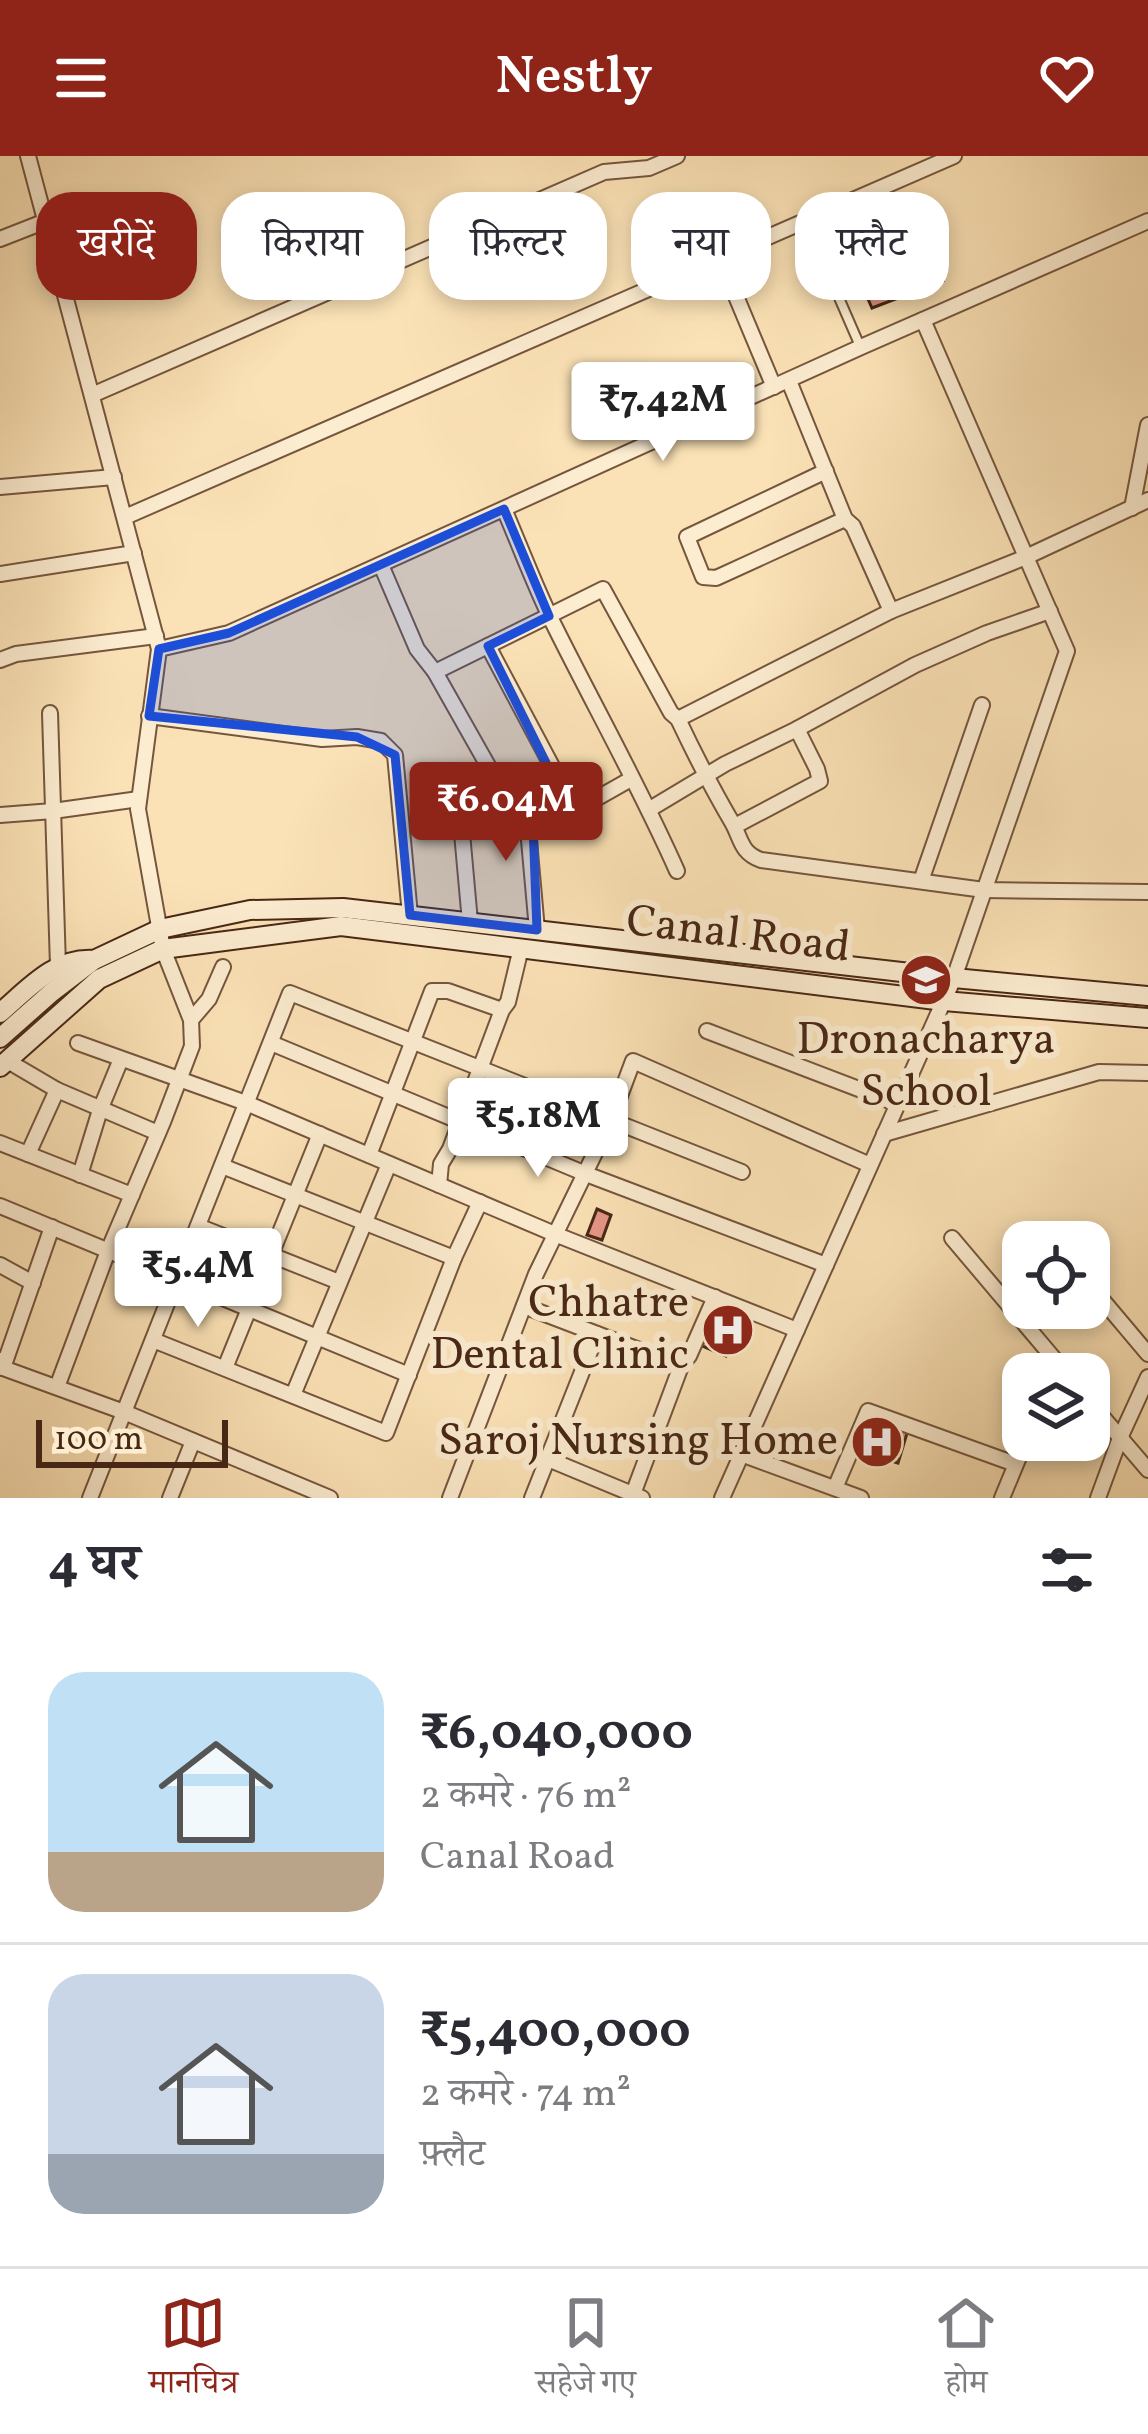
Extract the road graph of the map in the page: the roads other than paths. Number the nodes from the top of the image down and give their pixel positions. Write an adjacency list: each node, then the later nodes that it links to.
1 (28, 156): 4 (street)
2 (677, 156): 16 (street)
3 (954, 156): 5 (street)
4 (38, 192)
5 (871, 192)
6 (1148, 221): 13 (street)
7 (36, 225): 8 (street)
8 (0, 239)
9 (631, 297): 24 (street)
10 (67, 300): 16 (street)
11 (741, 300): 15 (street)
12 (841, 300): 14 (lane)
13 (923, 320): 14 (street); 27 (street)
14 (861, 347): 15 (street)
15 (782, 384): 18 (street); 23 (street)
16 (92, 395): 19 (street)
17 (1148, 425): 22 (street)
18 (826, 471): 25 (street); 25 (street)
19 (114, 477): 20 (street); 24 (street)
20 (0, 487)
21 (1148, 500): 22 (street)
22 (1132, 508): 27 (street)
23 (504, 509): 28 (street); 32 (street)
24 (124, 517): 26 (street)
25 (845, 519): 30 (street)
26 (134, 553): 29 (street); 33 (street)
27 (1026, 557): 30 (street); 31 (street)
28 (381, 565): 33 (street); 36 (street)
29 (0, 574)
30 (891, 611): 40 (street)
31 (1050, 611): 41 (street); 54 (street)
32 (550, 616): 34 (street); 40 (street); 43 (street)
33 (158, 642): 35 (street); 39 (street)
34 (488, 646): 36 (street); 46 (street)
35 (0, 660)
36 (435, 672): 44 (street)
37 (982, 705): 53 (street)
38 (50, 713): 48 (street)
39 (148, 716): 45 (street); 56 (street)
40 (678, 719): 42 (street)
41 (797, 729): 42 (street); 50 (street)
42 (705, 777): 47 (street); 50 (street)
43 (632, 779): 46 (street); 47 (street)
44 (532, 798): 46 (street); 58 (street)
45 (139, 799): 48 (street); 59 (street)
46 (565, 801)
47 (650, 808): 52 (street)
48 (53, 811): 49 (street); 62 (street)
49 (0, 814)
50 (735, 826): 53 (street)
51 (462, 833): 57 (street)
52 (676, 871)
53 (921, 880): 54 (street)
54 (984, 890): 55 (street); 64 (street)
55 (1148, 892)
56 (410, 915): 57 (main road, Canal Road); 59 (main road, Canal Road)
57 (470, 922): 58 (main road, Canal Road)
58 (537, 930): 64 (main road, Canal Road)
59 (161, 939): 60 (main road, Canal Road); 61 (main road, Canal Road); 70 (street); 77 (main road, Canal Road)
60 (521, 948): 66 (main road, Canal Road); 67 (street)
61 (94, 960): 62 (main road); 72 (main road, Canal Road)
62 (58, 966): 68 (main road)
63 (224, 967): 70 (street)
64 (954, 978): 65 (main road, Canal Road); 66 (street)
65 (1148, 996)
66 (944, 1001): 69 (main road, Canal Road); 84 (street)
67 (502, 1010): 73 (street); 78 (street)
68 (0, 1013)
69 (1148, 1018)
70 (191, 1020): 80 (street)
71 (707, 1031): 84 (street)
72 (0, 1039)
73 (412, 1042): 75 (street); 78 (street); 82 (street)
74 (78, 1043): 76 (street)
75 (271, 1043): 82 (street); 83 (street)
76 (121, 1059): 80 (street); 85 (street)
77 (3, 1063): 81 (street)
78 (479, 1068): 86 (street); 87 (street)
79 (1148, 1073): 90 (street)
80 (178, 1079): 83 (street); 88 (street)
81 (57, 1090): 85 (street); 92 (street)
82 (392, 1093): 86 (street); 93 (street)
83 (247, 1103): 89 (street); 96 (street)
84 (898, 1104): 90 (street)
85 (100, 1110): 88 (street); 99 (street)
86 (459, 1119): 98 (street); 100 (street)
87 (611, 1120): 95 (street); 97 (street); 98 (street)
88 (158, 1133): 102 (street)
89 (320, 1134): 93 (street); 101 (street)
90 (884, 1134): 95 (street)
91 (0, 1143): 92 (street)
92 (28, 1154): 99 (street)
93 (369, 1155): 94 (street)
94 (389, 1164): 100 (street); 105 (street)
95 (870, 1165): 114 (street)
96 (222, 1166): 101 (street); 106 (street)
97 (742, 1172)
98 (586, 1174): 108 (street); 114 (street)
99 (80, 1175): 102 (street)
100 (439, 1185): 103 (street)
101 (295, 1194): 105 (street); 111 (street)
102 (131, 1196): 110 (street)
103 (480, 1202): 108 (street); 112 (street)
104 (0, 1206): 107 (street)
105 (364, 1222): 112 (street); 117 (street)
106 (198, 1226): 111 (street); 115 (street)
107 (52, 1227): 110 (street); 116 (street)
108 (557, 1234): 118 (street); 119 (street)
109 (952, 1238): 126 (street)
110 (108, 1250): 115 (street); 133 (street)
111 (271, 1256): 117 (street); 121 (street)
112 (454, 1258): 131 (street)
113 (0, 1265): 116 (street)
114 (826, 1265): 122 (street)
115 (176, 1280): 121 (street); 125 (street)
116 (33, 1282): 128 (street)
117 (339, 1282): 124 (street)
118 (715, 1297): 122 (street); 129 (street)
119 (524, 1306): 123 (street); 149 (street)
120 (1110, 1309): 127 (street)
121 (249, 1310): 124 (street); 130 (street)
122 (797, 1330): 139 (street)
123 (597, 1334): 129 (street); 140 (street)
124 (316, 1337): 131 (street); 134 (street)
125 (153, 1340): 130 (street); 135 (street)
126 (1046, 1353)
127 (1148, 1354)
128 (2, 1364): 133 (street)
129 (681, 1366): 145 (street)
130 (225, 1368): 134 (street)
131 (409, 1375): 134 (street)
132 (1148, 1377): 137 (street)
133 (57, 1387): 135 (street)
134 (292, 1395)
135 (124, 1412): 138 (street); 146 (street)
136 (1110, 1426): 137 (street)
137 (1120, 1438): 143 (street); 154 (street)
138 (194, 1441): 147 (street); 148 (street)
139 (741, 1454): 144 (street); 151 (street)
140 (548, 1459): 145 (street); 150 (street)
141 (1016, 1461): 142 (street)
142 (1015, 1464): 144 (street); 153 (street)
143 (1148, 1471)
144 (835, 1488): 152 (street)
145 (637, 1496)
146 (90, 1498)
147 (170, 1498)
148 (330, 1498)
149 (450, 1498)
150 (532, 1498)
151 (722, 1498)
152 (861, 1498)
153 (1002, 1498)
154 (1098, 1498)

